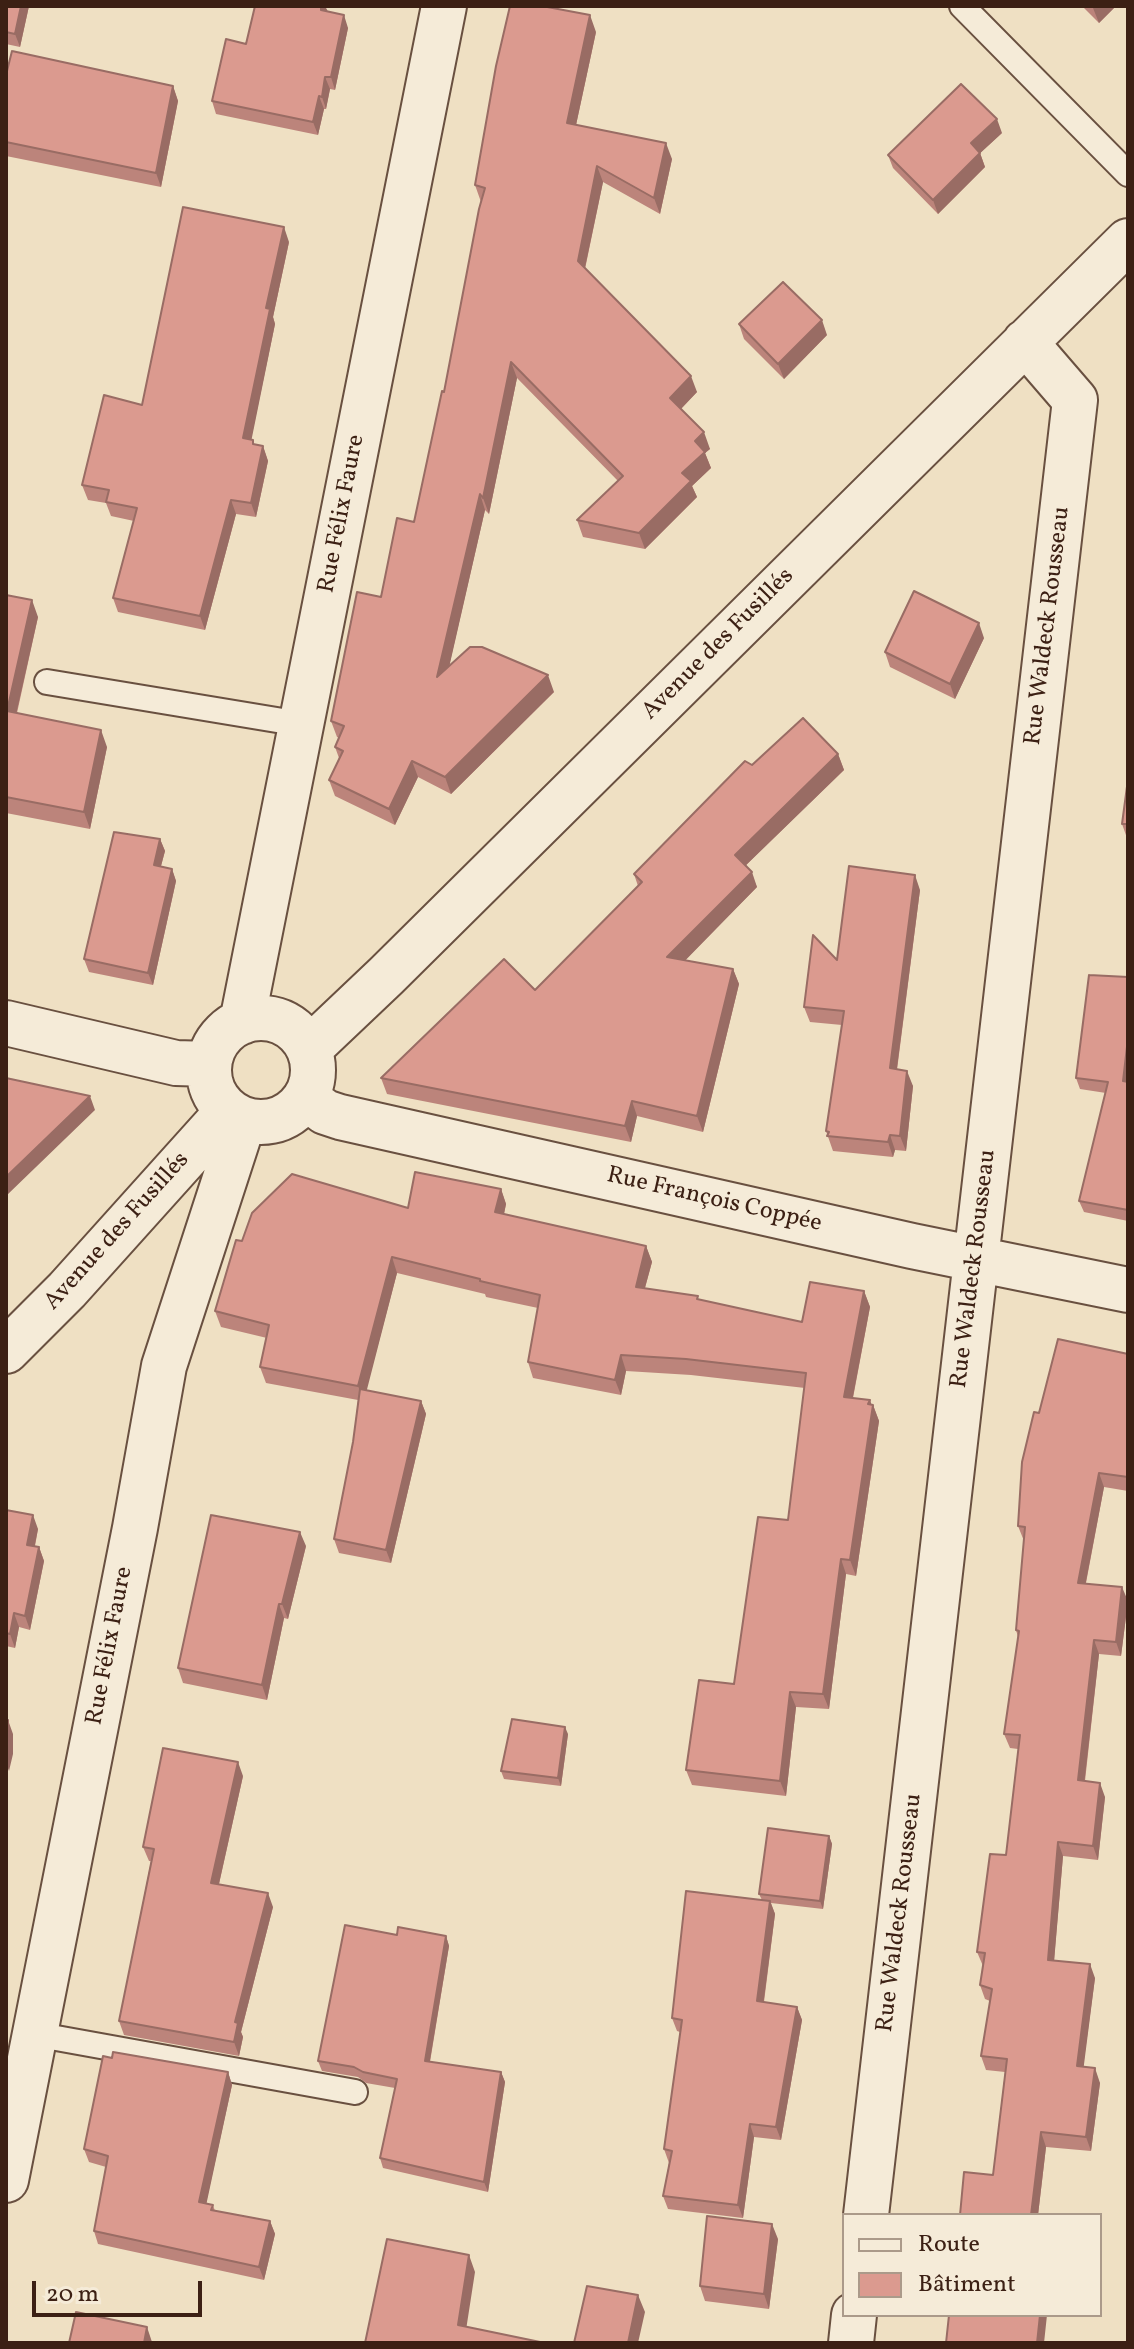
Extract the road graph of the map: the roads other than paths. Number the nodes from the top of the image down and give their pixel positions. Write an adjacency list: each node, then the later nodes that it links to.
1 (444, 6): 7 (street, Rue Félix Faure)
2 (962, 6): 3 (lane)
3 (1128, 174)
4 (1128, 241): 5 (street, Avenue des Fusillés)
5 (1025, 342): 10 (street, Avenue des Fusillés); 14 (street, Rue Waldeck Rousseau)
6 (47, 682): 7 (lane)
7 (301, 724): 8 (street, Rue Félix Faure)
8 (242, 1022): 10 (street); 11 (street)
9 (6, 1023): 11 (street)
10 (309, 1049): 12 (street)
11 (209, 1064): 13 (street)
12 (306, 1098): 13 (street); 14 (street, Rue François Coppée)
13 (236, 1116): 16 (street, Avenue des Fusillés); 17 (street, Rue Félix Faure)
14 (977, 1258): 15 (street, Rue François Coppée); 20 (street, Rue Waldeck Rousseau)
15 (1128, 1290)
16 (6, 1351)
17 (34, 2034): 18 (lane); 19 (street, Rue Félix Faure)
18 (355, 2092)
19 (6, 2180)
20 (866, 2213)
21 (854, 2317): 22 (street)
22 (851, 2343)

